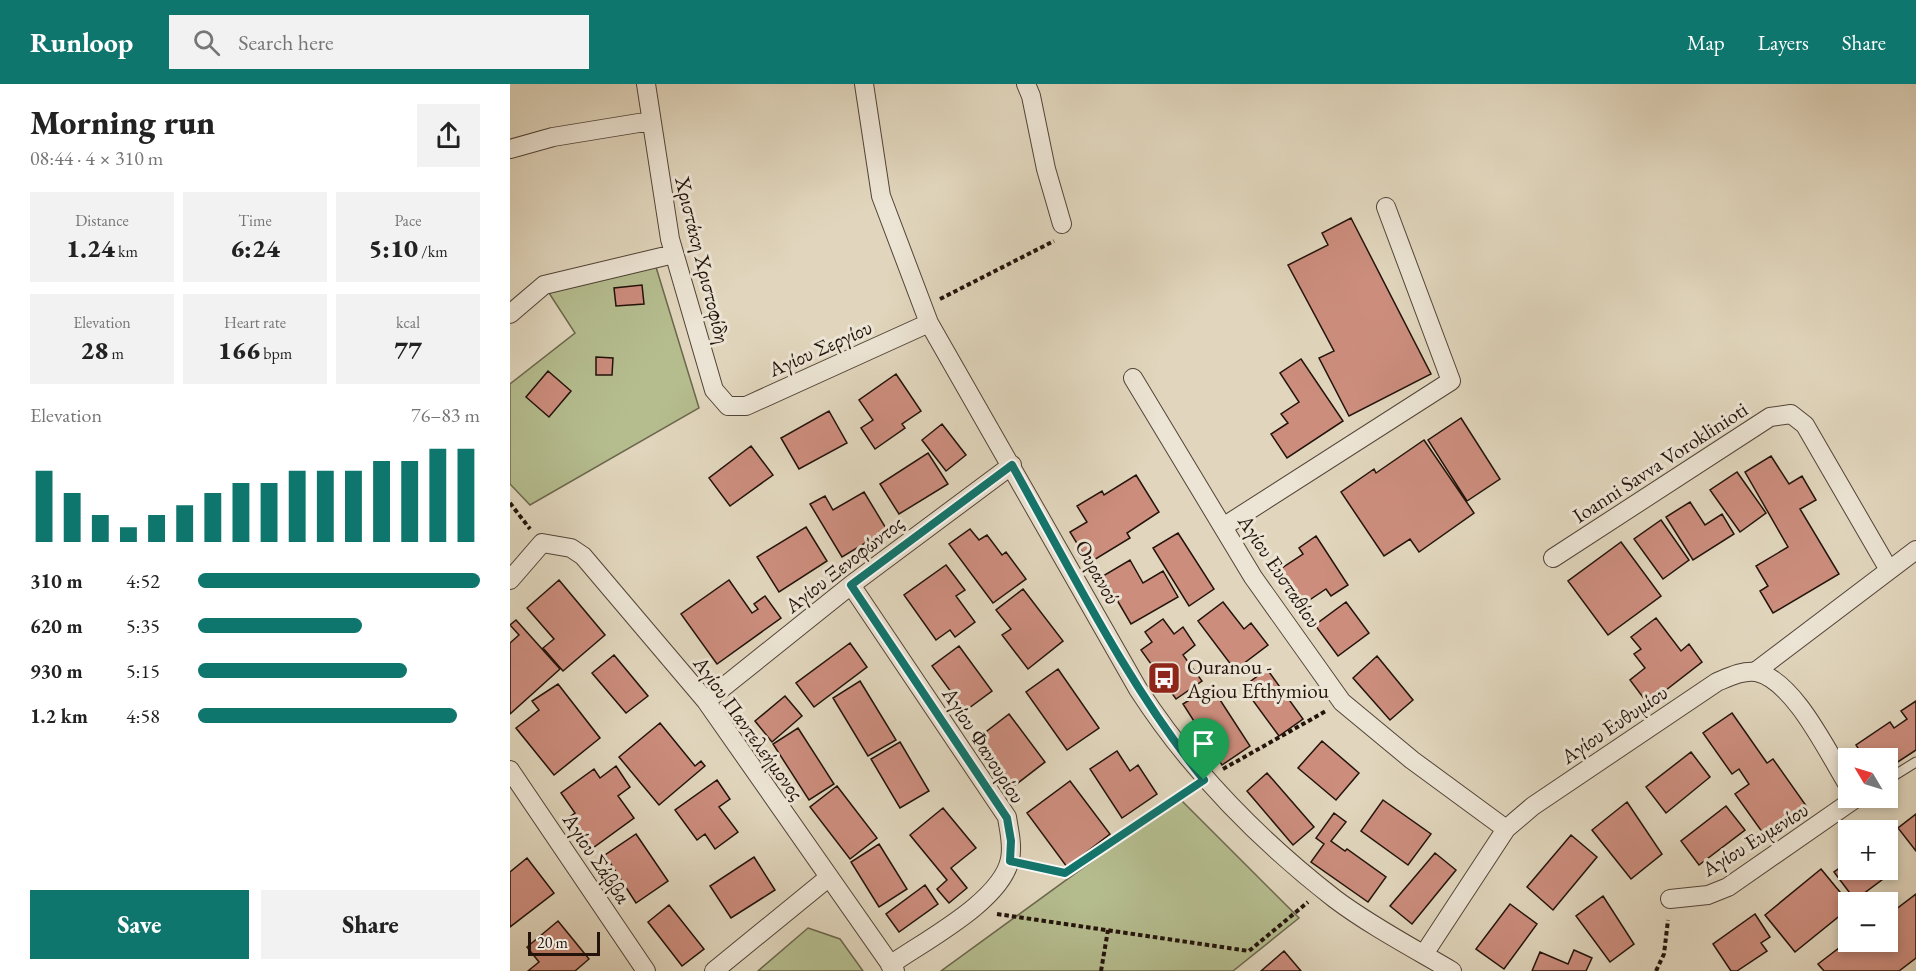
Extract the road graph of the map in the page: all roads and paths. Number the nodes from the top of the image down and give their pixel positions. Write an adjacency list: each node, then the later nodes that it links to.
1 (646, 84): 4 (street, Χριστάκη Χριστοφίδη)
2 (864, 84): 10 (street, Ουρανού)
3 (1026, 84): 7 (street)
4 (651, 121): 5 (street); 8 (street, Χριστάκη Χριστοφίδη)
5 (510, 149)
6 (1386, 207): 15 (street)
7 (1062, 224): 10 (path)
8 (674, 254): 9 (street); 12 (street, Χριστάκη Χριστοφίδη)
9 (510, 314)
10 (926, 315): 12 (street, Αγίου Σεργίου); 13 (street, Ουρανού)
11 (1133, 378): 15 (street, Αγίου Ευσταθίου)
12 (728, 406)
13 (1012, 465): 21 (street, Αγίου Ξενοφώντος); 29 (street, Ουρανού)
14 (510, 503): 16 (path)
15 (1223, 527): 24 (street, Αγίου Ευσταθίου)
16 (542, 543): 20 (street); 23 (street, Αγίου Παντελεήμονος)
17 (1916, 550): 19 (street)
18 (1553, 558): 19 (street, Ioanni Savva Voroklinioti)
19 (1889, 570): 22 (street)
20 (510, 580)
21 (851, 585): 23 (street, Αγίου Ξενοφώντος); 32 (street, Αγίου Φανουρίου)
22 (1755, 672): 26 (street); 31 (street, Αγίου Ευθυμίου)
23 (706, 701): 33 (street, Αγίου Παντελεήμονος)
24 (1342, 702): 29 (path); 31 (street, Αγίου Ευσταθίου)
25 (1916, 762): 28 (lane)
26 (1838, 768)
27 (510, 770): 40 (street, Αγίου Σάββα)
28 (1898, 773)
29 (1204, 780): 32 (path); 34 (street, Ουρανού)
30 (1838, 807): 35 (street, Αγίου Ευμενίου)
31 (1506, 829): 38 (street, Αγίου Ευθυμίου)
32 (1010, 861): 36 (street, Αγίου Φανουρίου)
33 (828, 878): 39 (street, Αγίου Παντελεήμονος); 41 (street)
34 (1323, 889): 37 (path); 38 (street, Ουρανού)
35 (1670, 899): 44 (path)
36 (969, 910): 37 (path); 39 (street, Αγίου Φανουρίου)
37 (1108, 930): 42 (path)
38 (1424, 954): 43 (street, Ουρανού)
39 (892, 968)
40 (646, 971)
41 (714, 971)
42 (1101, 971)
43 (1452, 971)
44 (1656, 971)

